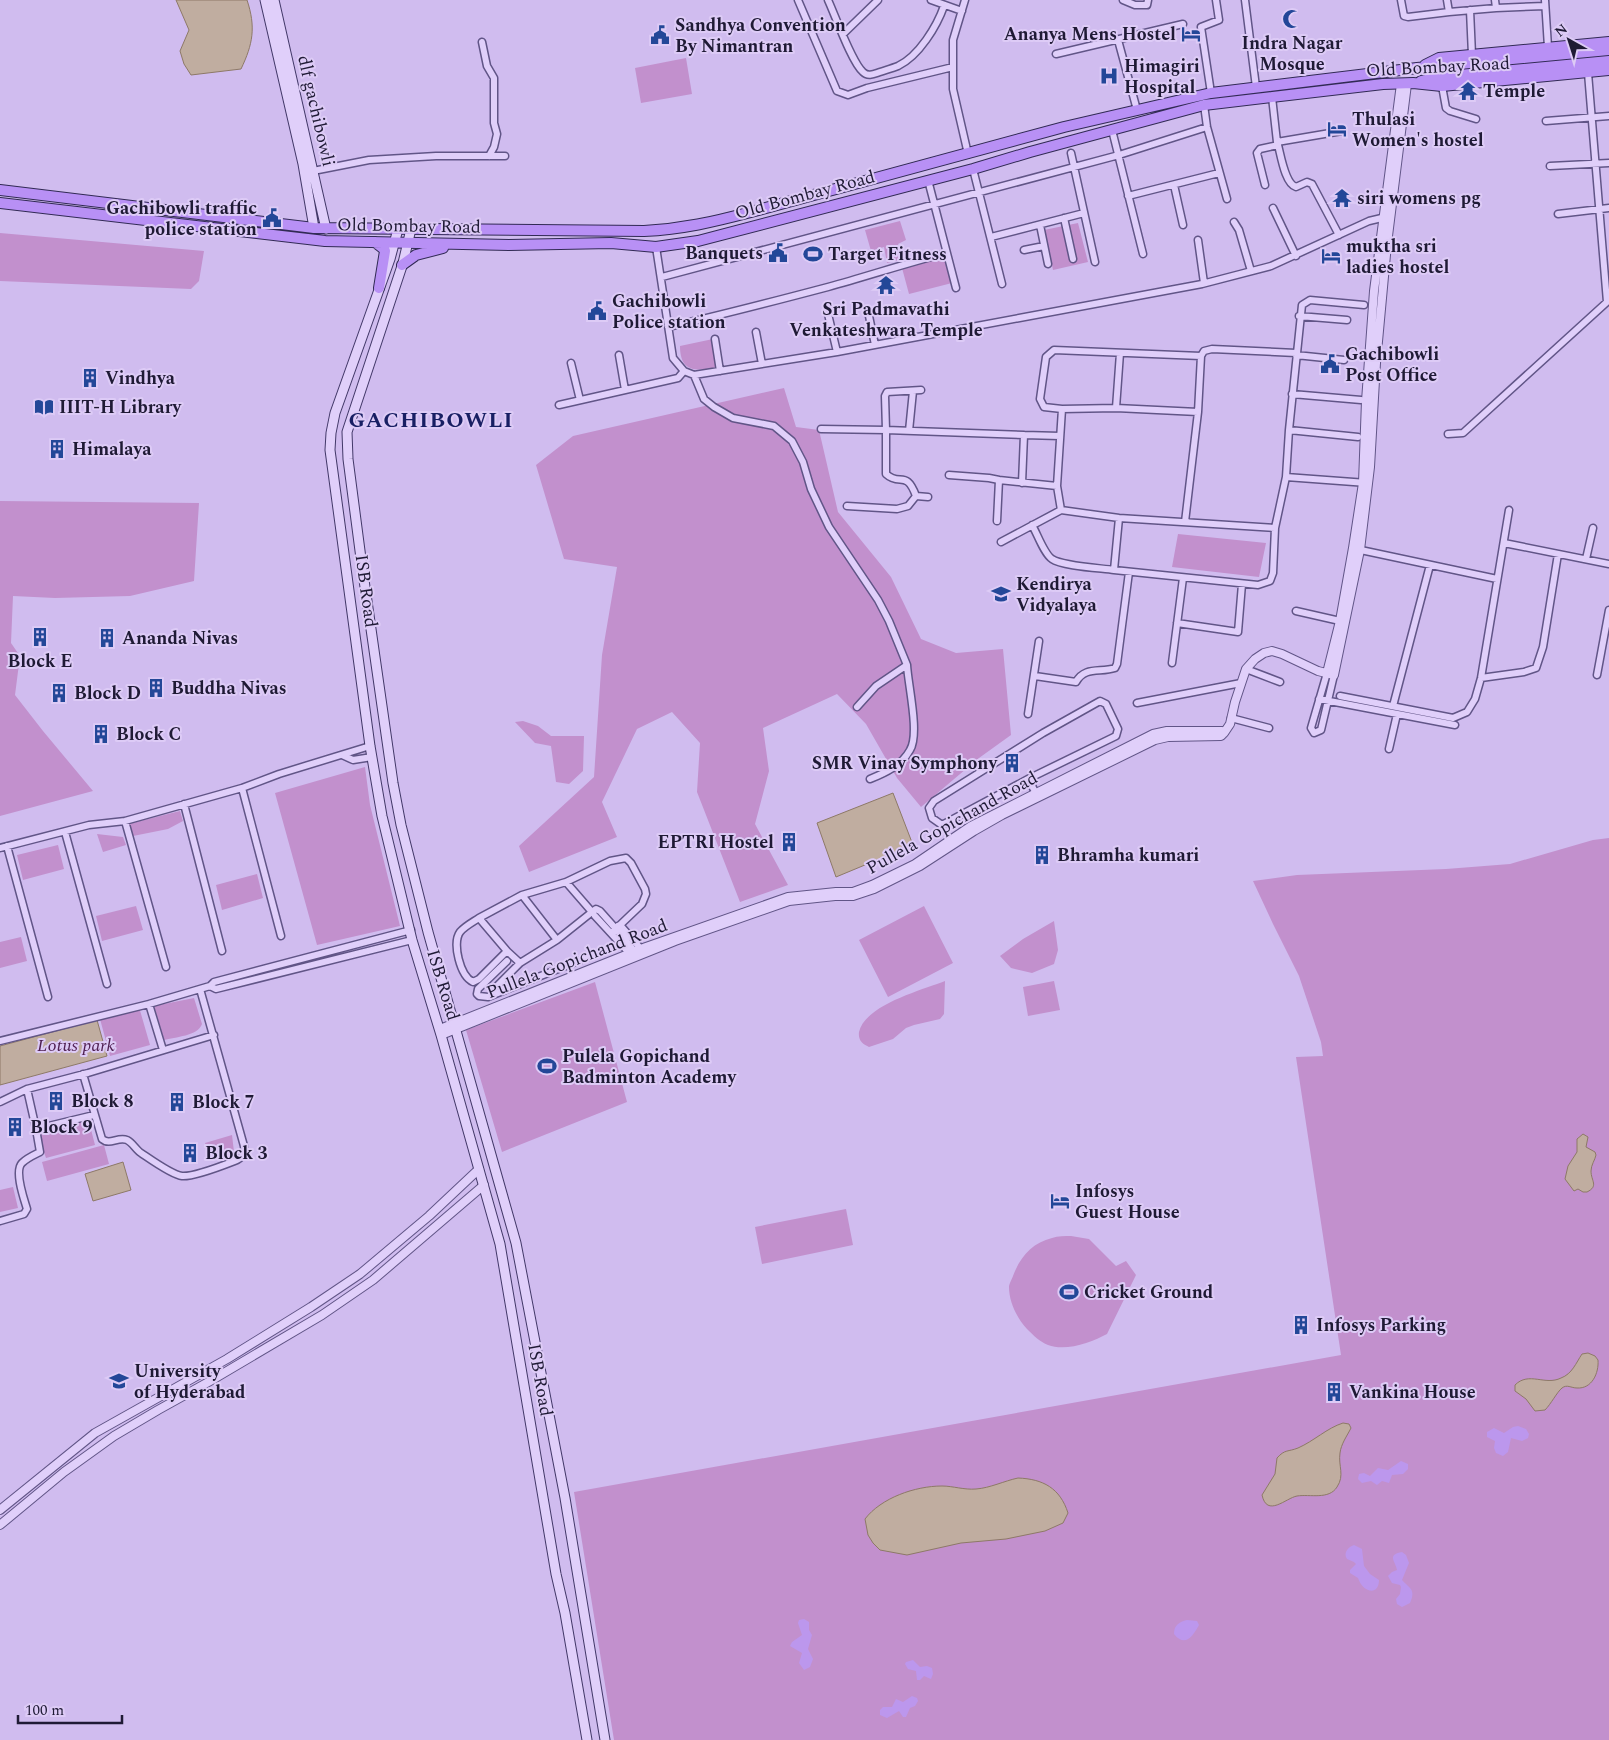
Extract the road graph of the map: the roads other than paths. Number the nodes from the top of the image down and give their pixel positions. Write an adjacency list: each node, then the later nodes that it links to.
1 (265, 0): 81 (main road)
2 (274, 0): 60 (main road, dlf gachibowli)
3 (798, 0): 31 (street)
4 (828, 0): 22 (street)
5 (878, 0): 22 (street)
6 (931, 0): 16 (street)
7 (965, 0): 19 (street)
8 (1123, 0): 9 (street)
9 (1148, 0)
10 (1216, 0): 38 (street)
11 (1245, 0): 36 (street)
12 (1401, 0): 20 (street)
13 (1447, 0): 20 (street)
14 (1495, 0): 17 (street)
15 (1545, 3): 17 (street); 26 (street)
16 (944, 6): 19 (street); 22 (street)
17 (1496, 8): 18 (street)
18 (1470, 10): 20 (street); 29 (street)
19 (962, 11): 31 (street)
20 (1449, 12)
21 (1183, 24): 23 (street)
22 (843, 34)
23 (1118, 40): 28 (street); 41 (street)
24 (482, 42): 53 (street)
25 (1609, 42): 26 (main road, Old Bombay Road)
26 (1548, 47): 29 (main road, Old Bombay Road)
27 (1609, 50): 35 (main road)
28 (1056, 54)
29 (1472, 55): 32 (main road, Old Bombay Road)
30 (1609, 61): 35 (main road)
31 (953, 67): 51 (street)
32 (1417, 68): 35 (main road, Old Bombay Road); 36 (main road, Old Bombay Road)
33 (1609, 70): 34 (main road, Old Bombay Road)
34 (1588, 73): 35 (main road, Old Bombay Road); 43 (street)
35 (1439, 76): 37 (main road, Old Bombay Road); 44 (street)
36 (1256, 87): 38 (main road, Old Bombay Road)
37 (1405, 87): 39 (main road, Old Bombay Road); 76 (street)
38 (1211, 93): 41 (main road, Old Bombay Road)
39 (1272, 97): 40 (main road, Old Bombay Road); 49 (street)
40 (1204, 105): 46 (street); 47 (main road, Old Bombay Road)
41 (1137, 110): 51 (main road, Old Bombay Road)
42 (1609, 116): 43 (street)
43 (1592, 117): 45 (street); 56 (street)
44 (1476, 119)
45 (1546, 121)
46 (1207, 127): 52 (street); 61 (street)
47 (1112, 130): 52 (street); 59 (main road, Old Bombay Road)
48 (1342, 132): 49 (street)
49 (1278, 144): 64 (street); 86 (street)
50 (1070, 153): 58 (street)
51 (968, 154): 85 (main road, Old Bombay Road)
52 (1119, 155): 58 (street); 67 (street)
53 (489, 156): 54 (street); 60 (street)
54 (505, 156)
55 (1609, 163): 56 (street)
56 (1594, 164): 57 (street); 73 (street)
57 (1550, 166)
58 (1073, 168): 66 (street); 74 (street)
59 (973, 169): 62 (main road, Old Bombay Road); 66 (street)
60 (313, 171): 82 (main road, dlf gachibowli)
61 (1220, 173): 63 (street); 68 (street)
62 (928, 180): 70 (street); 95 (main road, Old Bombay Road)
63 (1174, 185): 67 (street); 80 (street)
64 (1265, 185)
65 (0, 190): 81 (main road, Old Bombay Road)
66 (979, 192): 70 (street); 87 (street)
67 (1128, 196): 98 (street)
68 (1228, 199)
69 (0, 203): 89 (main road, Old Bombay Road)
70 (933, 205): 97 (street); 106 (street)
71 (1273, 208): 99 (street)
72 (1609, 208): 73 (street)
73 (1598, 209): 75 (street); 100 (street)
74 (1084, 213): 77 (street); 102 (street)
75 (1558, 214)
76 (1387, 217): 86 (street); 153 (street)
77 (1064, 218): 79 (street); 101 (street)
78 (1234, 222): 105 (street)
79 (1040, 225): 87 (street); 94 (street)
80 (1183, 226)
81 (314, 228): 82 (main road, Old Bombay Road)
82 (326, 228): 83 (main road, Old Bombay Road)
83 (398, 229): 84 (main road, Old Bombay Road); 90 (main road, ISB Road)
84 (411, 229): 85 (main road, Old Bombay Road); 91 (main road, ISB Road)
85 (628, 231): 93 (main road)
86 (1339, 235): 99 (street)
87 (991, 238): 108 (street)
88 (1198, 240): 107 (street)
89 (373, 242): 90 (main road, Old Bombay Road); 109 (main road)
90 (395, 243): 91 (main road, Old Bombay Road); 109 (main road, ISB Road)
91 (408, 243): 92 (main road, Old Bombay Road); 104 (main road, ISB Road)
92 (464, 244): 93 (main road, Old Bombay Road); 104 (main road)
93 (627, 245): 95 (main road, Old Bombay Road)
94 (1044, 246): 96 (street); 103 (street)
95 (656, 247): 106 (street)
96 (1024, 250)
97 (946, 253): 110 (street); 116 (street)
98 (1143, 254)
99 (1296, 256): 105 (street)
100 (1607, 256): 145 (street)
101 (1073, 259)
102 (1095, 262)
103 (1048, 264)
104 (402, 265): 174 (main road, ISB Road)
105 (1251, 271): 107 (street)
106 (662, 277): 116 (street)
107 (1204, 283): 119 (street)
108 (1002, 284)
109 (379, 288): 176 (main road, ISB Road)
110 (956, 288)
111 (1364, 305): 114 (street)
112 (828, 314): 120 (street)
113 (869, 316): 119 (street)
114 (1299, 316): 115 (street); 122 (street)
115 (1347, 320)
116 (668, 327): 128 (street)
117 (756, 332): 127 (street)
118 (715, 340): 129 (street)
119 (875, 345): 120 (street)
120 (837, 352): 127 (street)
121 (1120, 353): 124 (street); 138 (street); 139 (street)
122 (1296, 354): 124 (street); 125 (street); 134 (street)
123 (619, 355): 131 (street)
124 (1201, 356): 140 (street)
125 (1344, 360)
126 (571, 362): 135 (street)
127 (762, 364): 129 (street)
128 (684, 371): 130 (street); 131 (street)
129 (720, 371): 130 (street)
130 (694, 375): 186 (street)
131 (625, 390): 135 (street)
132 (921, 390): 133 (street)
133 (913, 391): 142 (street); 144 (street)
134 (1292, 394): 136 (street); 143 (street)
135 (580, 400): 137 (street)
136 (1361, 400)
137 (559, 405)
138 (1116, 408): 139 (street); 140 (street)
139 (1062, 409): 147 (street)
140 (1198, 412): 162 (street)
141 (821, 429): 142 (street)
142 (886, 430): 144 (street); 155 (street)
143 (1289, 430): 148 (street); 150 (street)
144 (909, 431): 146 (street)
145 (1448, 434)
146 (1024, 435): 147 (street); 152 (street)
147 (1060, 436): 154 (street)
148 (1358, 437)
149 (949, 475): 151 (street)
150 (1286, 477): 153 (street); 164 (street)
151 (999, 480): 152 (street); 161 (street)
152 (1022, 483): 154 (street)
153 (1365, 483): 168 (street)
154 (1057, 486): 158 (street)
155 (916, 496): 156 (street); 157 (street)
156 (928, 497)
157 (847, 506)
158 (1061, 510): 160 (street); 163 (street)
159 (1509, 510): 167 (street)
160 (1119, 518): 162 (street); 173 (street)
161 (997, 521)
162 (1185, 522): 164 (street)
163 (1032, 525): 166 (street); 173 (street)
164 (1275, 528): 179 (street)
165 (1593, 528): 170 (street)
166 (1001, 542)
167 (1504, 543): 169 (street); 178 (street)
168 (1357, 549): 172 (street); 182 (street); 188 (street)
169 (1558, 554): 170 (street); 191 (street)
170 (1586, 559): 171 (street)
171 (1609, 564)
172 (1430, 565): 178 (street); 198 (street)
173 (1114, 570): 175 (street)
174 (362, 572): 176 (main road); 240 (main road, ISB Road)
175 (1129, 572): 177 (street); 190 (street)
176 (347, 574): 205 (main road, ISB Road)
177 (1183, 578): 179 (street); 183 (street)
178 (1496, 579): 191 (street)
179 (1242, 584): 183 (street)
180 (1609, 610): 189 (street)
181 (1296, 611): 182 (street)
182 (1340, 621): 188 (street)
183 (1177, 623): 185 (street)
184 (1039, 641): 190 (street)
185 (1172, 663)
186 (907, 665): 199 (street); 209 (street)
187 (1246, 670): 188 (street); 192 (street); 193 (street)
188 (1330, 674): 195 (street); 196 (street)
189 (1597, 675)
190 (1035, 676): 200 (street)
191 (1480, 678): 198 (street)
192 (1280, 682)
193 (1241, 683): 197 (street); 202 (street)
194 (1340, 696): 198 (street)
195 (1320, 699): 196 (street); 196 (street)
196 (1328, 700): 201 (street)
197 (1137, 703)
198 (1393, 706)
199 (857, 707)
200 (1028, 714)
201 (1397, 714): 203 (street); 206 (street)
202 (1232, 718): 204 (street); 212 (street, Pullela Gopichand Road)
203 (1455, 725)
204 (1269, 728)
205 (370, 746): 207 (street); 208 (main road, ISB Road)
206 (1389, 749)
207 (342, 755): 208 (street); 211 (street)
208 (372, 756): 222 (main road, ISB Road)
209 (870, 779)
210 (1027, 779): 210 (street); 212 (street)
211 (242, 788): 213 (street); 223 (street)
212 (1036, 793): 228 (street, Pullela Gopichand Road)
213 (184, 804): 214 (street); 229 (street)
214 (125, 821): 215 (street); 232 (street)
215 (65, 832): 216 (street); 234 (street)
216 (3, 847): 238 (street)
217 (566, 882): 218 (street); 219 (street); 221 (street)
218 (522, 895): 220 (street); 225 (street)
219 (593, 914): 221 (street); 225 (street)
220 (479, 918): 227 (street); 227 (street)
221 (616, 929): 226 (street); 228 (street)
222 (411, 930): 224 (main road, ISB Road); 235 (street)
223 (281, 936)
224 (412, 940): 235 (street); 241 (main road, ISB Road)
225 (557, 940): 231 (street)
226 (621, 944): 228 (street); 237 (street)
227 (507, 951): 231 (street)
228 (640, 951): 233 (street, Pullela Gopichand Road); 233 (street, Pullela Gopichand Road)
229 (222, 952)
230 (507, 961): 237 (street)
231 (520, 963): 237 (street)
232 (166, 967)
233 (580, 977): 240 (street, Pullela Gopichand Road)
234 (107, 984)
235 (210, 986): 236 (street)
236 (200, 989): 239 (street); 242 (street)
237 (495, 994)
238 (48, 997)
239 (149, 1004): 243 (street); 244 (street)
240 (454, 1026): 241 (street, Pullela Gopichand Road); 256 (main road, ISB Road)
241 (440, 1032): 250 (main road, ISB Road)
242 (214, 1035): 244 (street); 248 (street)
243 (0, 1041)
244 (163, 1050): 245 (street)
245 (83, 1074): 246 (street); 248 (street)
246 (28, 1089): 247 (street); 249 (street)
247 (0, 1102)
248 (94, 1115): 249 (street)
249 (36, 1129): 252 (street)
250 (479, 1170): 251 (main road, ISB Road); 253 (street)
251 (484, 1186): 254 (street); 255 (main road, ISB Road)
252 (0, 1220)
253 (0, 1510)
254 (0, 1525)
255 (587, 1740)
256 (605, 1740)

